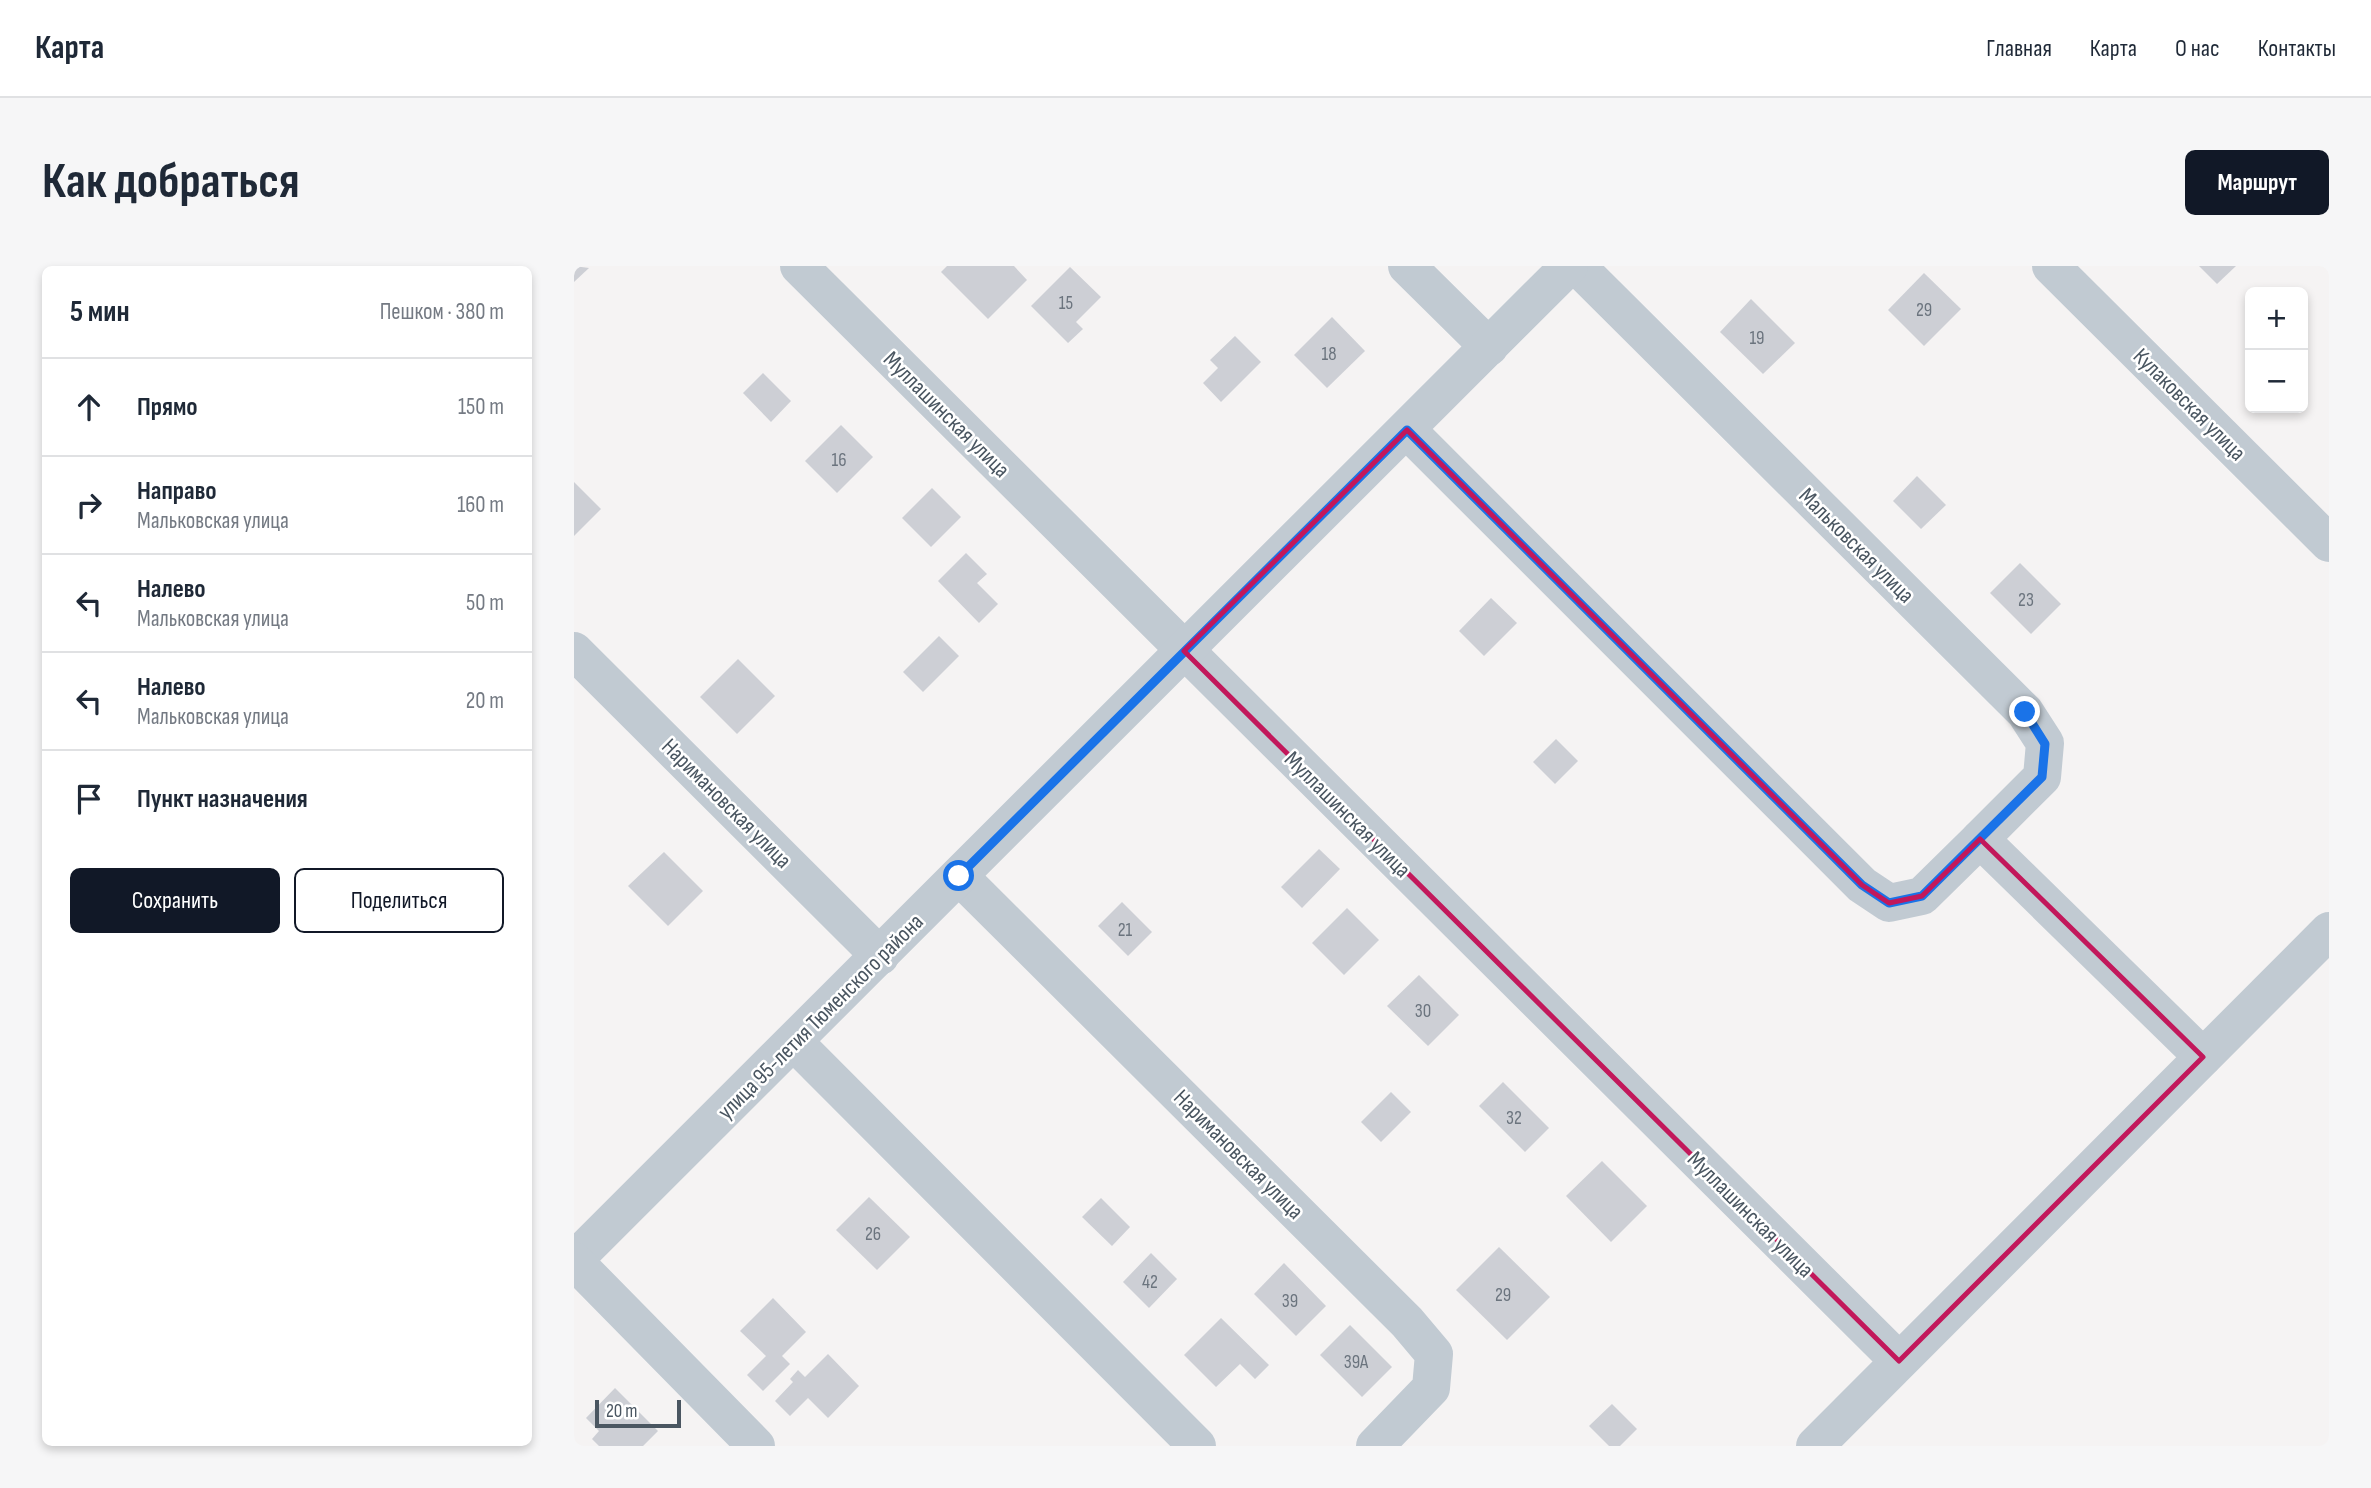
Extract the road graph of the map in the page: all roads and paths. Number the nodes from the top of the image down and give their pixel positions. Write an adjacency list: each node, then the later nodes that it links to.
1 (799, 266): 10 (street, Муллашинская улица)
2 (1407, 266): 6 (street)
3 (1569, 266): 6 (street, улица 95-летия Тюменского района)
4 (1577, 266): 11 (street, Мальковская улица)
5 (2051, 266): 8 (street, Кулаковская улица)
6 (1489, 347): 7 (street, улица 95-летия Тюменского района)
7 (1407, 430): 10 (street, улица 95-летия Тюменского района); 11 (street, Мальковская улица)
8 (2329, 543)
9 (574, 651): 14 (street, Наримановская улица)
10 (1184, 651): 12 (street, улица 95-летия Тюменского района); 18 (street, Муллашинская улица)
11 (1980, 839): 16 (street)
12 (959, 876): 14 (street, улица 95-летия Тюменского района); 21 (street, Наримановская улица)
13 (2329, 931): 16 (street)
14 (880, 956): 15 (street, улица 95-летия Тюменского района)
15 (794, 1042): 17 (street, улица 95-летия Тюменского района); 20 (street)
16 (2203, 1057): 18 (street)
17 (574, 1261): 19 (street)
18 (1899, 1361): 22 (street)
19 (756, 1446)
20 (1197, 1446)
21 (1375, 1446)
22 (1815, 1446)

